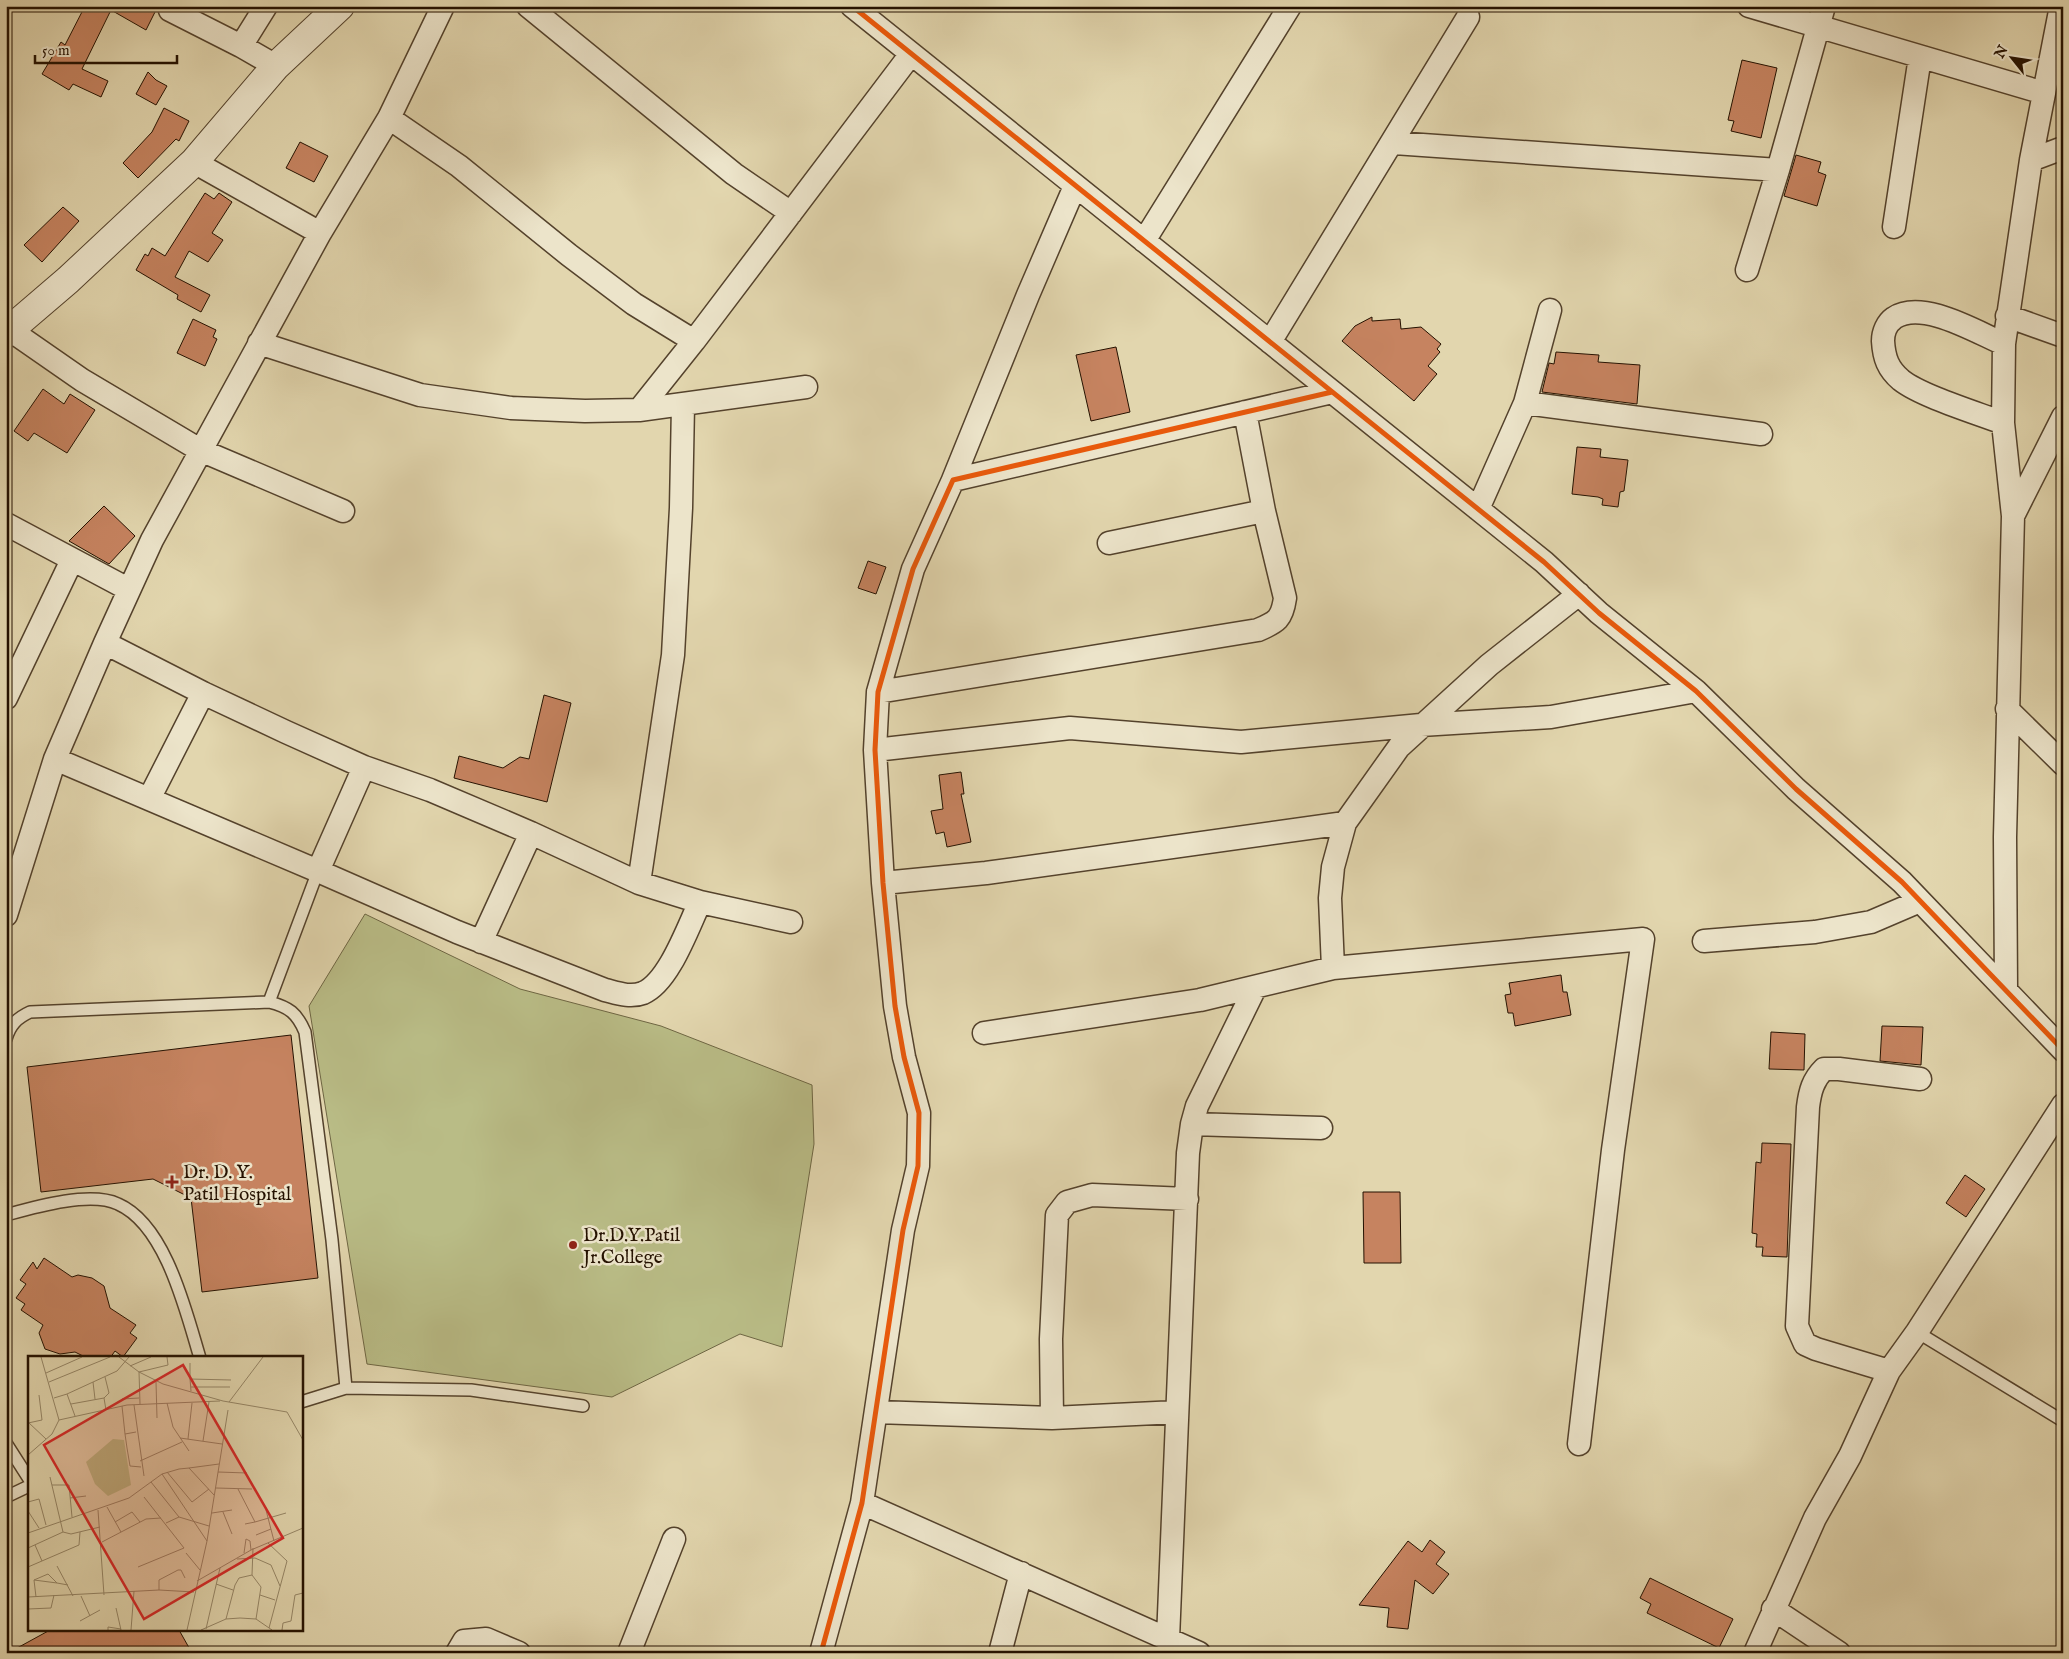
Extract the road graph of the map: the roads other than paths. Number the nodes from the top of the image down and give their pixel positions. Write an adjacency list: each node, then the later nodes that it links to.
1 (266, 6): 12 (street)
2 (340, 6): 15 (street)
3 (443, 6): 17 (street)
4 (528, 6): 24 (street)
5 (852, 6): 13 (street)
6 (1290, 6): 27 (street)
7 (1749, 6): 11 (street)
8 (2061, 6): 16 (street)
9 (168, 7): 12 (street)
10 (1468, 17): 18 (street)
11 (1821, 17): 14 (street); 22 (street)
12 (241, 46): 15 (street)
13 (911, 54): 23 (street); 24 (street)
14 (1920, 57): 16 (street); 25 (street)
15 (276, 66): 21 (street)
16 (2044, 93): 20 (street)
17 (389, 118): 26 (street); 33 (street)
18 (1394, 142): 22 (street); 34 (street)
19 (2063, 148): 20 (street)
20 (2031, 160): 30 (street)
21 (194, 162): 26 (street); 31 (street)
22 (1778, 170): 28 (street)
23 (1075, 186): 27 (street); 47 (street)
24 (791, 213): 33 (street)
25 (1894, 227)
26 (320, 233): 35 (street)
27 (1144, 242): 34 (street)
28 (1747, 270)
29 (1550, 310): 39 (street)
30 (2007, 316): 32 (street); 36 (street)
31 (8, 332): 46 (street)
32 (2063, 336)
33 (694, 341): 41 (street)
34 (1270, 342): 38 (street)
35 (259, 344): 41 (street); 46 (street)
36 (2004, 344): 44 (street); 44 (street)
37 (806, 387): 40 (street)
38 (1332, 392): 42 (street); 48 (street)
39 (1525, 404): 45 (street); 48 (street)
40 (683, 405): 41 (street); 72 (street)
41 (639, 410)
42 (1245, 412): 47 (street); 50 (street)
43 (2063, 417): 51 (street)
44 (2003, 423): 51 (street)
45 (1761, 434)
46 (200, 450): 49 (street); 55 (street)
47 (953, 480): 59 (street)
48 (1478, 509): 56 (street)
49 (343, 510)
50 (1264, 511): 53 (street); 59 (street)
51 (2012, 516): 62 (street)
52 (6, 524): 54 (street)
53 (1109, 543)
54 (72, 560): 55 (street); 61 (street)
55 (128, 589): 57 (street)
56 (1579, 594): 58 (street); 63 (street)
57 (104, 643): 60 (street); 65 (street)
58 (1696, 691): 63 (street); 74 (street)
59 (878, 692): 64 (street)
60 (203, 693): 67 (street); 68 (street)
61 (6, 698)
62 (2007, 709): 66 (street); 82 (street)
63 (1421, 726): 64 (street); 69 (street)
64 (875, 750): 73 (street)
65 (55, 759): 68 (street); 76 (street)
66 (2063, 764)
67 (364, 767): 70 (street); 71 (street)
68 (149, 799): 71 (street)
69 (1345, 823): 73 (street); 80 (street)
70 (531, 833): 72 (street); 79 (street)
71 (318, 871): 79 (street); 83 (lane)
72 (639, 883): 75 (street)
73 (883, 883): 99 (street)
74 (1920, 901): 78 (street); 82 (street)
75 (700, 902): 77 (street); 79 (street)
76 (6, 914)
77 (791, 922)
78 (1704, 941)
79 (481, 942)
80 (1333, 968): 81 (street); 104 (street)
81 (1255, 988): 84 (street); 89 (street)
82 (2006, 989): 86 (street)
83 (269, 1002): 85 (lane); 96 (lane)
84 (984, 1033)
85 (6, 1039)
86 (2063, 1050)
87 (1920, 1079): 95 (street)
88 (2063, 1105): 93 (street)
89 (1192, 1124): 90 (street); 91 (street)
90 (1321, 1128)
91 (1187, 1199): 100 (street); 101 (street)
92 (6, 1215): 94 (lane)
93 (1917, 1332): 95 (street); 102 (lane)
94 (199, 1356)
95 (1890, 1371): 111 (street)
96 (346, 1388): 97 (lane); 98 (lane)
97 (302, 1402)
98 (583, 1406)
99 (876, 1412): 101 (street); 108 (street)
100 (1177, 1412): 101 (street); 112 (street)
101 (1052, 1418)
102 (2063, 1421)
103 (6, 1442): 105 (lane)
104 (1579, 1444)
105 (28, 1477)
106 (28, 1486): 107 (lane)
107 (6, 1497)
108 (862, 1503): 110 (street); 116 (street)
109 (674, 1539): 115 (street)
110 (1022, 1573): 112 (street); 117 (street)
111 (1773, 1609): 119 (street); 120 (street)
112 (1168, 1639): 118 (street)
113 (456, 1653): 114 (street)
114 (519, 1653)
115 (629, 1653)
116 (821, 1653)
117 (1000, 1653)
118 (1199, 1653)
119 (1755, 1653)
120 (1839, 1653)

